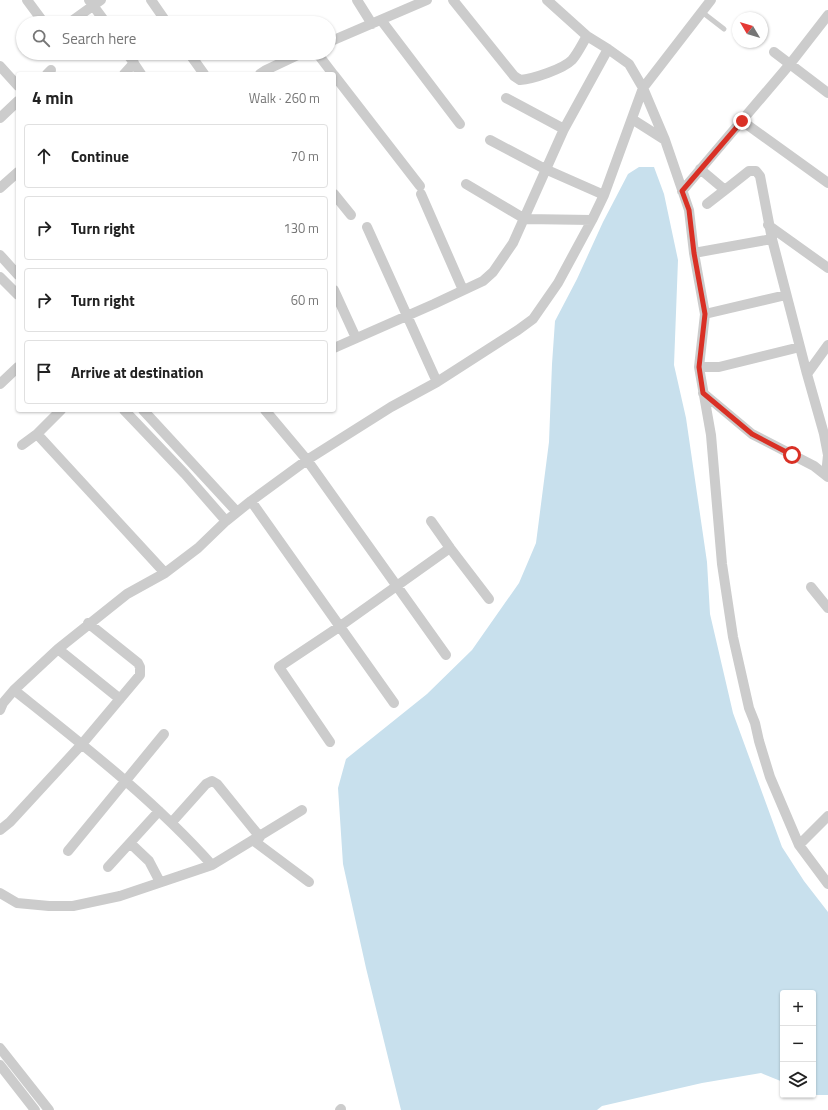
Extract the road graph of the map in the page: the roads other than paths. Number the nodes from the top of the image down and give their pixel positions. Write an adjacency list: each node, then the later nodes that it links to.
1 (27, 0): 11 (street)
2 (151, 0): 14 (street)
3 (357, 0): 15 (street)
4 (427, 0): 15 (street)
5 (453, 0): 17 (street)
6 (547, 0): 17 (street)
7 (708, 1): 9 (street)
8 (95, 2): 12 (street); 13 (street)
9 (702, 12): 16 (lane); 35 (street)
10 (828, 15): 26 (street)
11 (39, 16)
12 (78, 16)
13 (102, 16)
14 (162, 16)
15 (376, 22): 18 (street); 42 (street)
16 (724, 29)
17 (587, 36): 19 (street)
18 (336, 39)
19 (608, 49): 35 (street); 43 (street)
20 (774, 52): 26 (street)
21 (132, 60): 25 (street)
22 (194, 60): 30 (street)
23 (286, 60): 31 (street)
24 (323, 60): 32 (street)
25 (134, 63): 28 (street); 29 (street)
26 (790, 64): 36 (street); 41 (street)
27 (0, 66): 34 (street)
28 (126, 72)
29 (140, 72)
30 (203, 72)
31 (263, 72)
32 (332, 72)
33 (336, 77): 68 (street)
34 (16, 84)
35 (643, 88): 40 (street); 45 (street)
36 (828, 93)
37 (506, 98): 43 (street)
38 (16, 103): 39 (street)
39 (0, 118)
40 (632, 119): 45 (street); 54 (street)
41 (742, 121): 47 (street); 49 (street)
42 (460, 124)
43 (564, 129): 46 (street)
44 (490, 140): 46 (street)
45 (665, 140): 53 (street)
46 (545, 169): 54 (street); 58 (street)
47 (700, 169): 52 (street); 53 (street)
48 (16, 174): 51 (street)
49 (828, 183)
50 (466, 184): 58 (street)
51 (0, 188)
52 (725, 190): 56 (street); 60 (street)
53 (682, 191): 63 (street)
54 (604, 195): 59 (street)
55 (336, 196): 57 (street)
56 (707, 204)
57 (351, 215)
58 (525, 219): 59 (street); 68 (street)
59 (592, 220): 81 (street)
60 (768, 225): 62 (street); 65 (street)
61 (367, 227): 73 (street)
62 (772, 240): 63 (street); 71 (street)
63 (694, 253): 72 (street)
64 (0, 256): 66 (street)
65 (828, 268)
66 (16, 273)
67 (0, 277): 69 (street)
68 (463, 290): 73 (street)
69 (16, 293)
70 (336, 294): 74 (street)
71 (786, 295): 72 (street); 76 (street)
72 (705, 314): 78 (street)
73 (408, 315): 74 (street); 81 (street)
74 (356, 338): 75 (street)
75 (336, 347)
76 (800, 347): 78 (street); 80 (street)
77 (827, 349): 80 (street)
78 (699, 367): 83 (street)
79 (16, 369): 82 (street)
80 (806, 374): 88 (street)
81 (437, 382): 91 (street)
82 (0, 384)
83 (703, 393): 92 (street); 122 (street)
84 (59, 412): 89 (street)
85 (126, 412): 96 (street)
86 (145, 412): 94 (street)
87 (267, 412): 91 (street)
88 (826, 431): 92 (street)
89 (37, 434): 90 (street); 98 (street)
90 (22, 445)
91 (307, 460): 93 (street); 99 (street)
92 (827, 476)
93 (251, 501): 94 (street); 104 (street)
94 (237, 512): 96 (street)
95 (431, 520): 97 (street)
96 (226, 521): 98 (street)
97 (450, 548): 99 (street); 101 (street)
98 (165, 573): 103 (street)
99 (397, 586): 104 (street); 106 (street)
100 (812, 587): 102 (street)
101 (489, 600)
102 (828, 608)
103 (88, 623): 105 (street); 108 (street)
104 (339, 627): 109 (street); 112 (street)
105 (58, 649): 107 (street); 108 (street)
106 (446, 655)
107 (14, 690): 110 (street); 113 (street)
108 (120, 699): 113 (street)
109 (394, 703)
110 (0, 710)
111 (164, 734): 114 (street)
112 (330, 742)
113 (82, 744): 114 (street); 119 (street)
114 (125, 782): 116 (street); 123 (street)
115 (302, 810): 120 (street)
116 (160, 811): 118 (street); 121 (street)
117 (828, 816): 122 (street)
118 (172, 822): 120 (street); 124 (street)
119 (0, 830)
120 (257, 838): 124 (street); 127 (street)
121 (130, 843): 125 (street); 126 (street)
122 (799, 845): 128 (street)
123 (68, 851)
124 (212, 865): 126 (street)
125 (108, 867)
126 (160, 882): 129 (street)
127 (309, 882)
128 (828, 884)
129 (0, 894)
130 (0, 1048): 131 (street)
131 (11, 1062): 132 (street); 134 (street)
132 (1, 1067): 133 (street)
133 (35, 1110)
134 (49, 1110)

